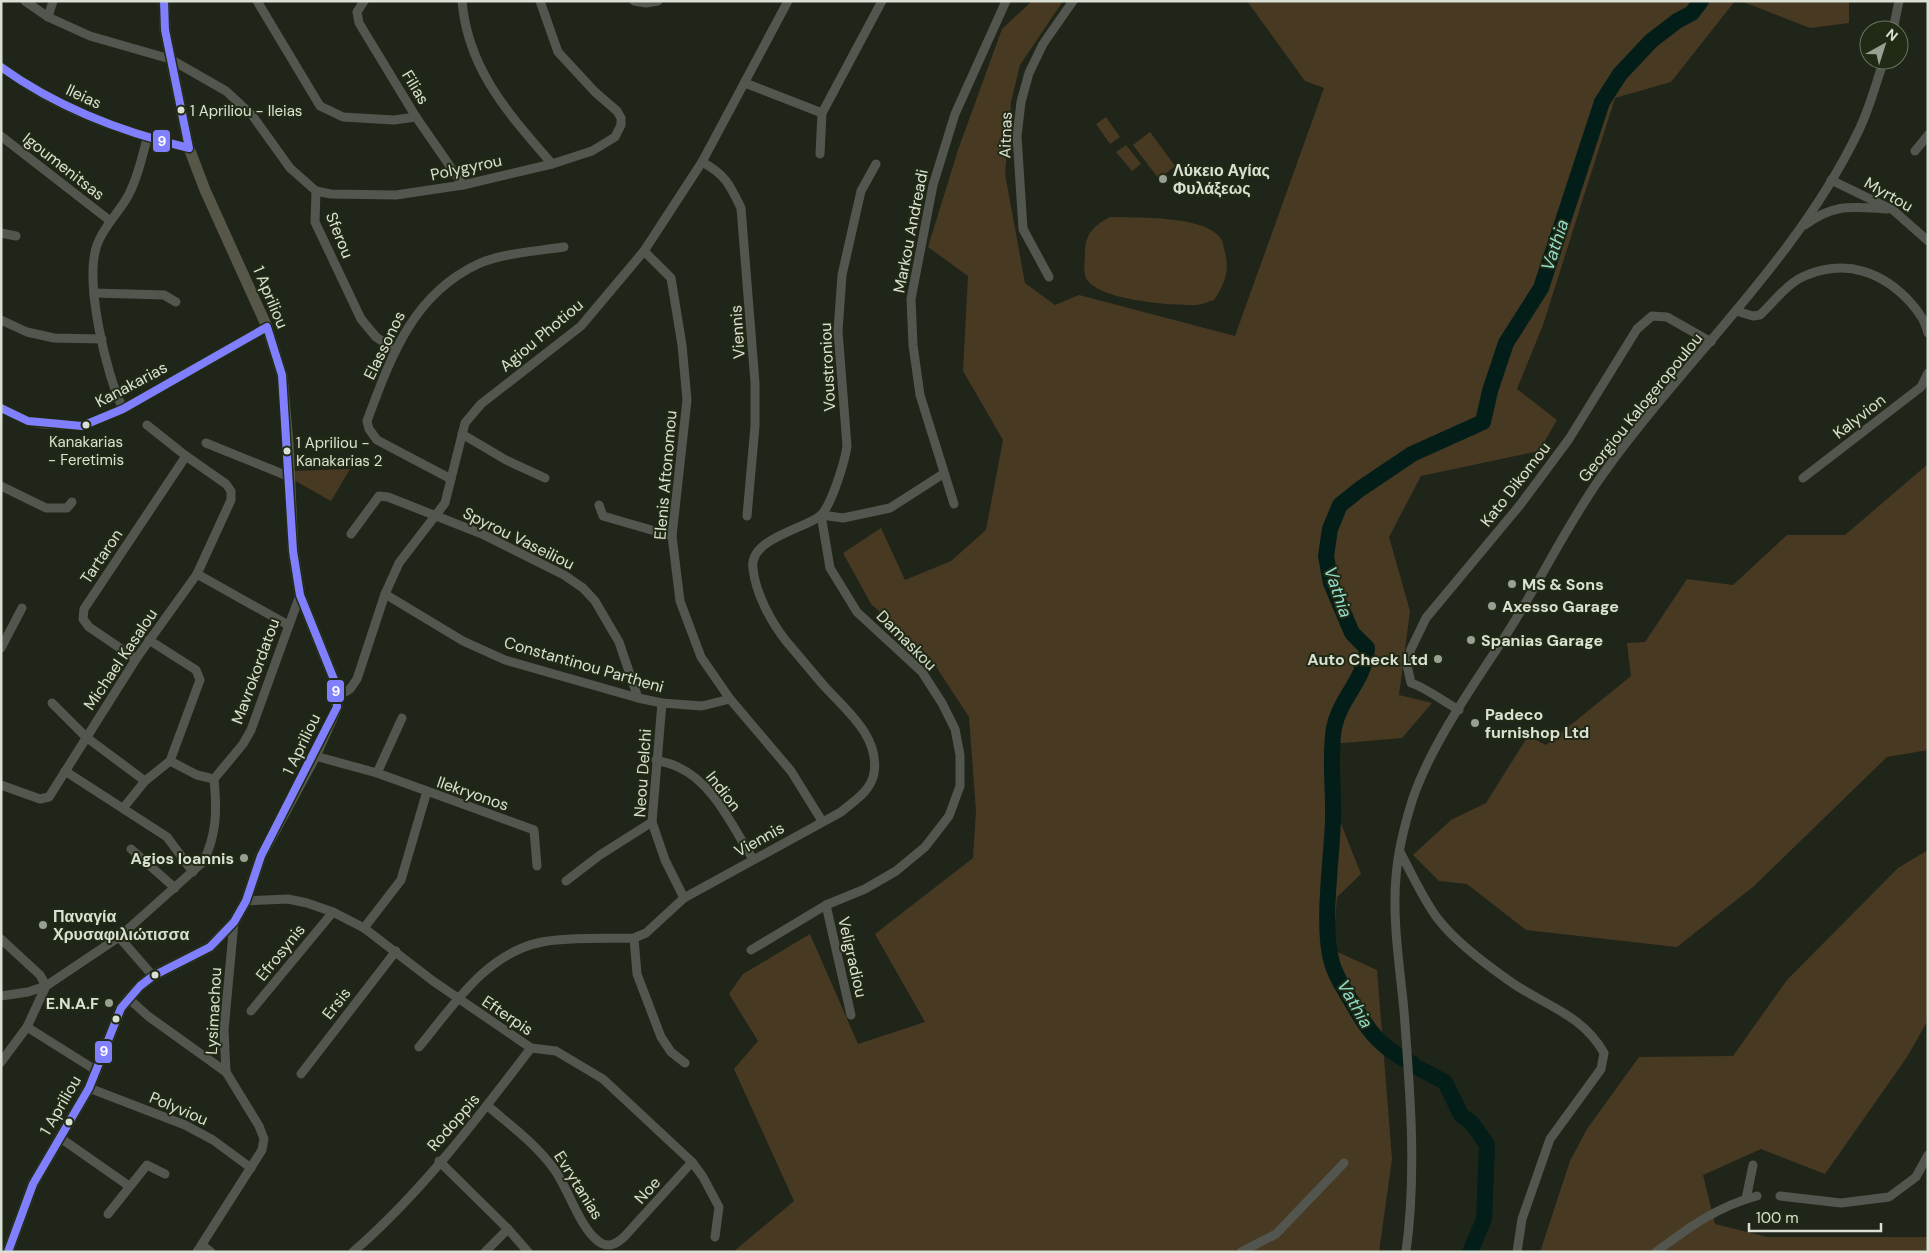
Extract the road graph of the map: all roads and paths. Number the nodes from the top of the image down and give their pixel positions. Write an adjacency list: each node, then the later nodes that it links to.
1 (25, 1): 15 (street)
2 (53, 1): 15 (street)
3 (164, 1): 17 (main road, 1 Apriliou)
4 (257, 1): 22 (street)
5 (364, 1): 22 (street, Filias)
6 (462, 1): 30 (street)
7 (540, 1): 30 (street, Polygyrou)
8 (634, 1): 9 (street)
9 (658, 1)
10 (788, 1): 20 (street, Agiou Photiou)
11 (882, 1): 21 (street)
12 (1006, 1): 60 (street, Markou Andreadi)
13 (1073, 1): 43 (street, Aitnas)
14 (1899, 1): 16 (street)
15 (48, 17): 17 (street)
16 (1895, 20)
17 (170, 60): 26 (main road, 1 Apriliou); 34 (street)
18 (1, 67): 25 (street, Ileias)
19 (1881, 70): 32 (street, Georgiou Kalogeropoulou)
20 (745, 83): 21 (street); 29 (street, Agiou Photiou)
21 (822, 113): 28 (street)
22 (416, 117): 33 (street, Filias)
23 (1928, 135): 27 (street)
24 (1, 136): 36 (street, Igoumenitsas)
25 (146, 139): 26 (street, Ileias); 36 (street)
26 (189, 148): 48 (main road, 1 Apriliou)
27 (1915, 150)
28 (820, 154)
29 (702, 162): 42 (street, Agiou Photiou); 70 (street, Viennis)
30 (552, 164): 33 (street, Polygyrou)
31 (876, 164): 69 (street, Voustroniou)
32 (1831, 180): 35 (street, Myrtou); 37 (street, Georgiou Kalogeropoulou)
33 (463, 185): 34 (street, Polygyrou)
34 (316, 191): 52 (street, Sferou)
35 (1892, 210): 37 (street); 40 (street, Myrtou)
36 (109, 220): 44 (street)
37 (1798, 230): 46 (street, Georgiou Kalogeropoulou)
38 (1, 233): 39 (street)
39 (16, 236)
40 (1928, 240)
41 (564, 247): 52 (street, Elassonos)
42 (644, 250): 57 (street, Agiou Photiou); 73 (street, Elenis Aftonomou)
43 (1048, 277)
44 (94, 293): 45 (street); 50 (street)
45 (176, 302)
46 (1736, 311): 49 (street); 51 (street, Georgiou Kalogeropoulou)
47 (1, 320): 50 (street)
48 (267, 327): 55 (street, Kanakarias); 61 (main road, 1 Apriliou)
49 (1928, 333)
50 (102, 339): 55 (street)
51 (1711, 342): 87 (street, Georgiou Kalogeropoulou); 87 (street, Kato Dikomou)
52 (395, 350): 64 (street, Elassonos)
53 (1928, 373): 63 (street, Kalyvion)
54 (1, 408): 55 (street, Kanakarias)
55 (123, 409)
56 (147, 425): 59 (street)
57 (462, 434): 62 (street); 64 (street, Agiou Photiou)
58 (206, 443): 61 (street)
59 (186, 456): 74 (street, Michael Kasalou); 81 (street, Tartaron)
60 (944, 474): 67 (street, Markou Andreadi); 69 (street)
61 (290, 477): 75 (main road, 1 Apriliou)
62 (546, 478)
63 (1803, 478)
64 (451, 479): 71 (street, Agiou Photiou)
65 (1, 486): 66 (street)
66 (72, 502)
67 (954, 504)
68 (598, 505): 73 (street)
69 (821, 515): 101 (street, Viennis); 111 (street, Damaskou)
70 (746, 516)
71 (435, 517): 72 (street, Spyrou Vaseiliou); 76 (street, Agiou Photiou); 83 (street, Spyrou Vaseiliou)
72 (351, 534)
73 (672, 536): 84 (street, Elenis Aftonomou)
74 (197, 574): 78 (street); 79 (street, Michael Kasalou)
75 (300, 594): 78 (street, Mavrokordatou); 82 (main road, 1 Apriliou)
76 (386, 594): 82 (street, Agiou Photiou); 83 (street, Constantinou Partheni)
77 (22, 608): 80 (street)
78 (288, 625): 95 (street, Mavrokordatou)
79 (149, 640): 81 (street, Michael Kasalou); 92 (street)
80 (1, 648)
81 (136, 659): 89 (street, Michael Kasalou)
82 (338, 696): 90 (main road, 1 Apriliou)
83 (638, 698): 86 (street, Constantinou Partheni)
84 (730, 700): 86 (street, Constantinou Partheni); 101 (street, Elenis Aftonomou)
85 (52, 703): 89 (street)
86 (662, 703): 91 (street, Neou Delchi)
87 (1459, 710): 103 (street, Georgiou Kalogeropoulou)
88 (402, 718): 94 (street)
89 (86, 737): 93 (street, Michael Kasalou); 96 (street)
90 (314, 756): 94 (street); 110 (main road, 1 Apriliou)
91 (656, 760): 100 (street, Neou Delchi); 104 (street, Indion)
92 (170, 761): 95 (street); 96 (street)
93 (65, 770): 97 (street, Michael Kasalou); 99 (street)
94 (378, 773): 98 (street)
95 (214, 779): 106 (street)
96 (145, 781): 99 (street)
97 (1, 786)
98 (427, 791): 105 (street, Ilekryonos); 114 (street, Ilekryonos)
99 (124, 807): 106 (street)
100 (652, 822): 107 (street); 109 (street, Neou Delchi)
101 (822, 822): 104 (street, Viennis)
102 (131, 849): 108 (street)
103 (1400, 852): 160 (street, Georgiou Kalogeropoulou); 161 (street)
104 (753, 859): 109 (street, Viennis)
105 (537, 866)
106 (193, 872): 108 (street)
107 (566, 881)
108 (175, 888): 115 (street)
109 (684, 898): 117 (street, Viennis)
110 (246, 901): 112 (street, Efterpis); 113 (main road, 1 Apriliou)
111 (826, 905): 118 (street, Damaskou); 126 (street, Veligradiou)
112 (333, 912): 114 (street, Efterpis); 125 (street, Efrosynis)
113 (234, 922): 120 (main road, 1 Apriliou); 133 (street, Lysimachou)
114 (364, 928): 119 (street, Efterpis)
115 (119, 937): 120 (street); 121 (street)
116 (1, 938): 121 (street)
117 (634, 938): 124 (street, Viennis); 131 (street)
118 (751, 950)
119 (396, 951): 124 (street, Efterpis); 134 (street, Ersis)
120 (154, 976): 123 (main road, 1 Apriliou)
121 (46, 986): 122 (street); 127 (street)
122 (2, 995)
123 (128, 998): 132 (main road, 1 Apriliou); 133 (street)
124 (458, 999): 128 (street, Viennis); 129 (street, Efterpis)
125 (251, 1011)
126 (851, 1015)
127 (27, 1027): 130 (street); 132 (street)
128 (419, 1046)
129 (531, 1048): 136 (street, Rodoppis); 140 (street, Efterpis)
130 (1, 1062)
131 (684, 1063)
132 (97, 1071): 135 (main road, 1 Apriliou)
133 (226, 1072): 143 (street, Lysimachou)
134 (300, 1074)
135 (89, 1088): 137 (main road, 1 Apriliou); 143 (street, Polyviou)
136 (488, 1106): 139 (street, Rodoppis); 151 (street, Evrytanias)
137 (60, 1137): 145 (street); 154 (main road, 1 Apriliou)
138 (1928, 1155): 147 (street)
139 (440, 1162): 150 (street); 156 (street, Rodoppis)
140 (692, 1162): 151 (street, Noe); 152 (street, Efterpis)
141 (1344, 1163): 159 (street)
142 (1752, 1165): 148 (street)
143 (251, 1168): 153 (street, Lysimachou)
144 (164, 1174): 145 (street)
145 (129, 1186): 149 (street)
146 (1757, 1196): 148 (street)
147 (1780, 1196)
148 (1746, 1199): 162 (street)
149 (108, 1214)
150 (508, 1229): 157 (street); 158 (street)
151 (624, 1237)
152 (716, 1237)
153 (199, 1248): 155 (street)
154 (8, 1252)
155 (211, 1252)
156 (353, 1252)
157 (485, 1252)
158 (528, 1252)
159 (1242, 1252)
160 (1406, 1252)
161 (1518, 1252)
162 (1656, 1252)

